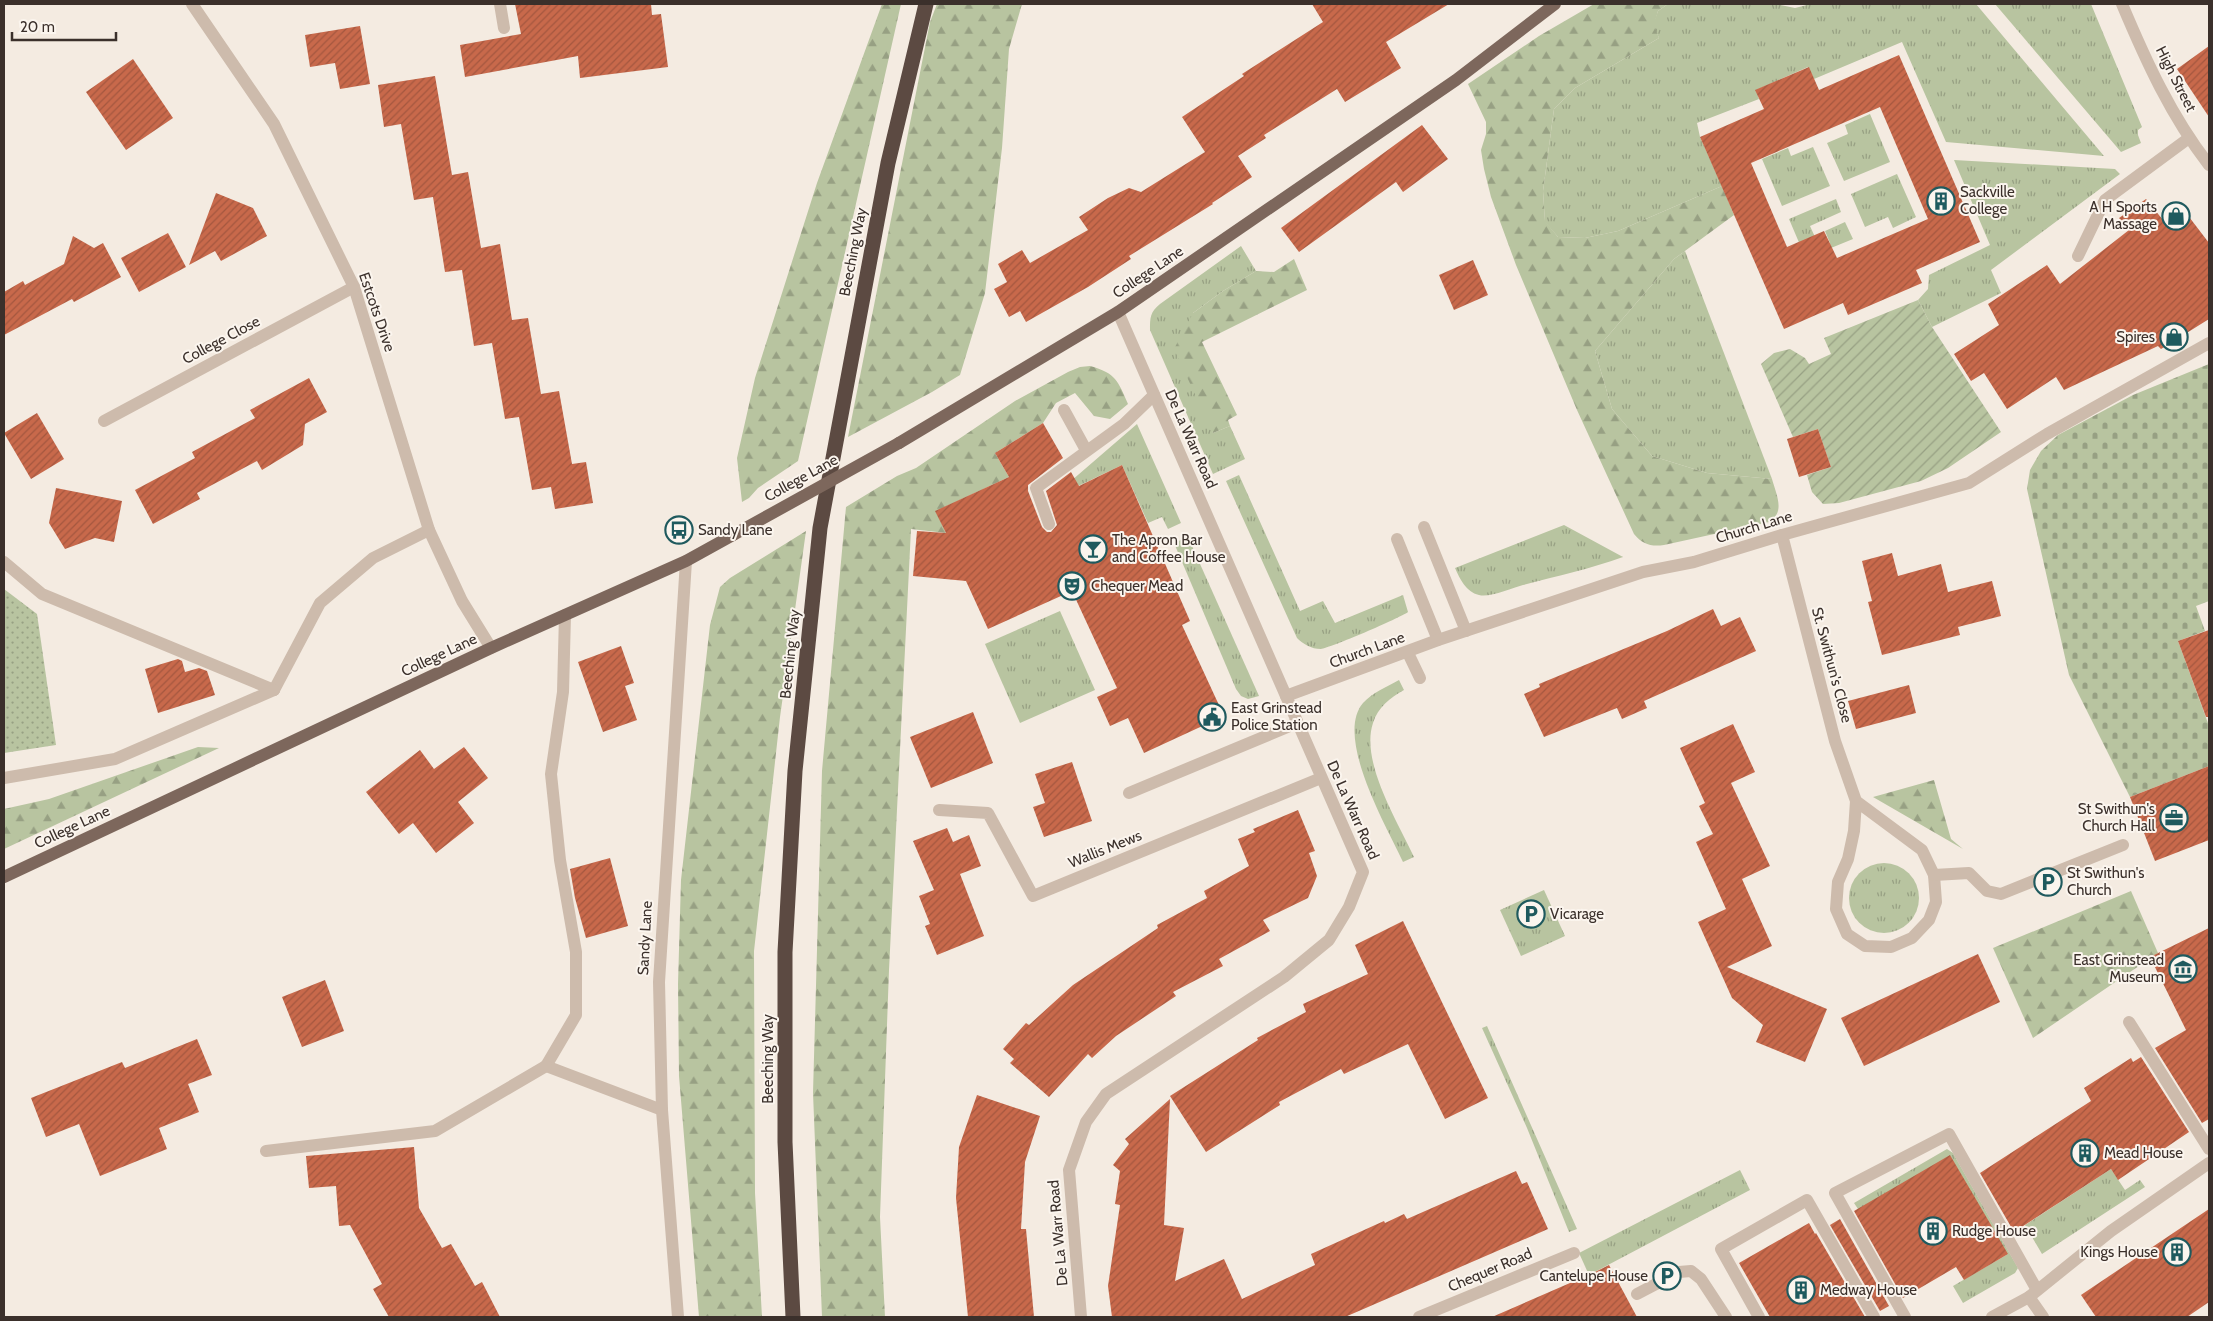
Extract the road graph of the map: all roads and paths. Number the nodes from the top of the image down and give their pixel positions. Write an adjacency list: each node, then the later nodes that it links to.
1 (192, 4): 10 (street, Estcots Drive)
2 (500, 4): 6 (street)
3 (926, 4): 51 (highway, Beeching Way)
4 (1555, 4): 11 (main road, College Lane)
5 (2122, 4): 7 (street, High Street)
6 (504, 28)
7 (2189, 138): 8 (street, High Street); 9 (street)
8 (2209, 164)
9 (2078, 256)
10 (354, 287): 15 (street, College Close); 19 (street, Estcots Drive)
11 (1118, 312): 13 (street, De La Warr Road); 22 (main road, College Lane, bridge)
12 (2209, 343): 20 (street, Church Lane)
13 (1154, 394): 16 (street); 31 (street, De La Warr Road)
14 (1064, 410): 16 (street)
15 (104, 421)
16 (1086, 450): 17 (street)
17 (1049, 524)
18 (1424, 527): 25 (street)
19 (430, 530): 27 (street, Estcots Drive); 30 (street)
20 (1782, 535): 25 (street, Church Lane); 36 (street, St. Swithun's Close)
21 (1398, 539): 26 (street)
22 (686, 561): 24 (main road, College Lane); 43 (street, Sandy Lane)
23 (4, 562): 30 (street)
24 (565, 615): 27 (main road, College Lane); 42 (street)
25 (1466, 631): 26 (street, Church Lane)
26 (1438, 640): 28 (street, Church Lane)
27 (491, 648): 40 (main road, College Lane)
28 (1408, 652): 29 (street); 31 (street, Church Lane)
29 (1420, 678)
30 (274, 690): 33 (street)
31 (1286, 696): 32 (street, De La Warr Road)
32 (1298, 722): 34 (street, De La Warr Road); 35 (street)
33 (4, 778)
34 (1322, 778): 37 (street, Wallis Mews); 52 (street, De La Warr Road)
35 (1129, 793)
36 (1856, 801): 39 (street, St. Swithun's Close); 39 (street, St. Swithun's Close)
37 (938, 810)
38 (2123, 845): 39 (street)
39 (1934, 875)
40 (4, 877)
41 (2129, 1022): 44 (street)
42 (546, 1066): 43 (street); 45 (street)
43 (662, 1110): 50 (street, Sandy Lane)
44 (2209, 1149)
45 (266, 1151)
46 (2209, 1163): 48 (street)
47 (1574, 1253): 53 (street, Chequer Road)
48 (2033, 1293): 57 (street); 58 (street); 59 (street)
49 (1637, 1294): 54 (street)
50 (678, 1317)
51 (794, 1317)
52 (1081, 1317)
53 (1419, 1317)
54 (1726, 1317)
55 (1758, 1317): 56 (street)
56 (1874, 1317)
57 (1905, 1317)
58 (1992, 1317)
59 (2043, 1317)

